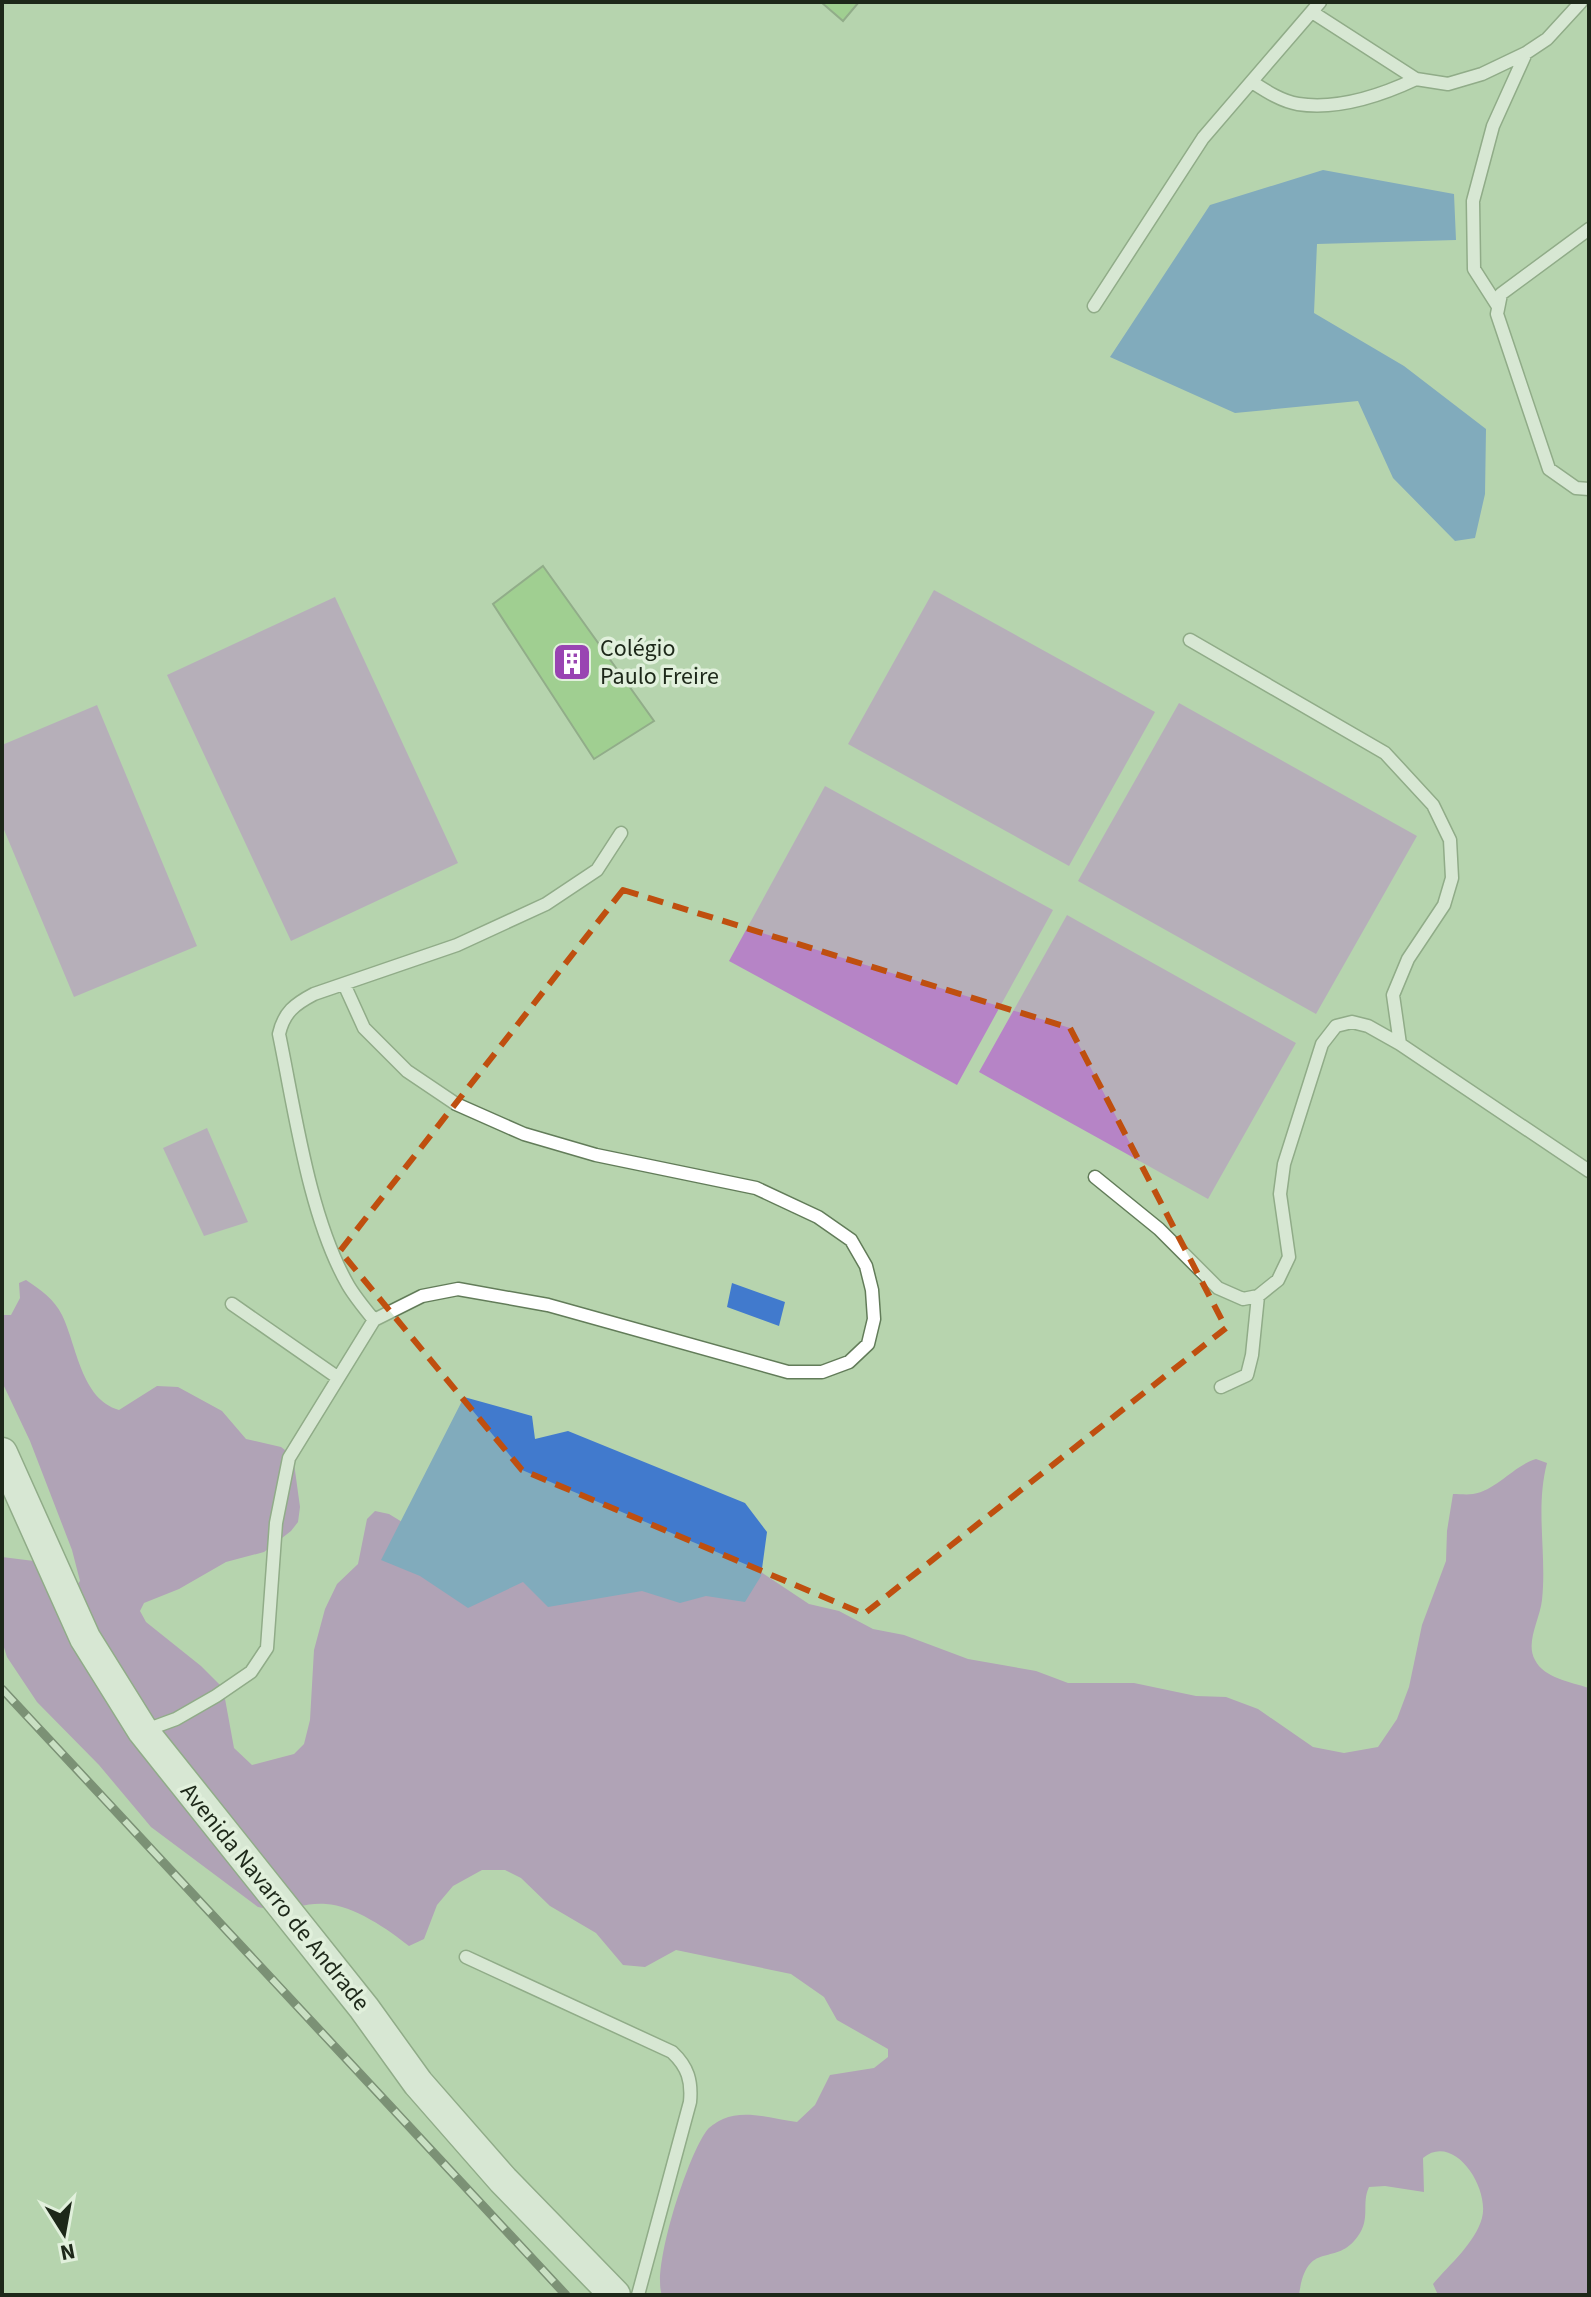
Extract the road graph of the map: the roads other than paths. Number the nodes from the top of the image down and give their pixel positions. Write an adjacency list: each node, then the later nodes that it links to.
1 (1581, 2): 3 (lane)
2 (1316, 7): 4 (lane); 5 (lane)
3 (1526, 53): 4 (lane); 7 (lane)
4 (1416, 79): 5 (lane)
5 (1252, 82): 8 (lane)
6 (1589, 229): 7 (lane)
7 (1497, 305): 9 (lane)
8 (1094, 306)
9 (1589, 489)
10 (1190, 640): 13 (lane)
11 (621, 833): 12 (lane)
12 (344, 984): 18 (lane); 18 (lane)
13 (1400, 1044): 14 (lane); 16 (lane)
14 (1589, 1171)
15 (1095, 1177): 16 (lane)
16 (1258, 1296): 20 (lane)
17 (232, 1304): 19 (lane)
18 (374, 1320): 19 (lane)
19 (337, 1377): 22 (lane)
20 (1221, 1387)
21 (2, 1453): 22 (street, Avenida Navarro de Andrade)
22 (143, 1731): 24 (street, Avenida Navarro de Andrade)
23 (466, 1957): 25 (lane)
24 (615, 2295)
25 (638, 2295)

